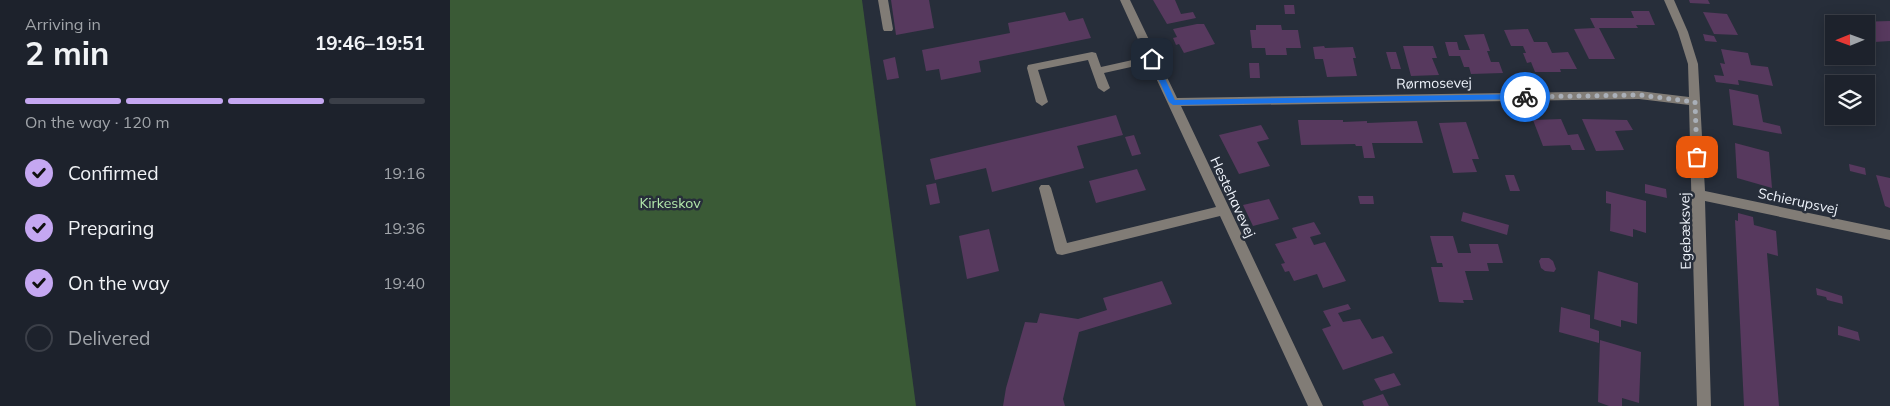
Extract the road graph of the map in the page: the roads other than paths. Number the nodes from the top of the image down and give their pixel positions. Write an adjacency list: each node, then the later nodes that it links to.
1 (883, 0): 4 (street)
2 (1125, 0): 5 (street, Hestehavevej)
3 (1669, 0): 10 (street, Egebæksvej)
4 (888, 29)
5 (1152, 59): 6 (street); 9 (street, Hestehavevej)
6 (1098, 71): 7 (street); 8 (street)
7 (1104, 88)
8 (1042, 102)
9 (1173, 102): 10 (street, Rørmosevej); 13 (street, Hestehavevej)
10 (1695, 102): 12 (street, Egebæksvej)
11 (1045, 188): 13 (street)
12 (1699, 194): 14 (street, Schierupsvej); 16 (street, Egebæksvej)
13 (1222, 210): 15 (street, Hestehavevej)
14 (1890, 234)
15 (1316, 406)
16 (1704, 406)

